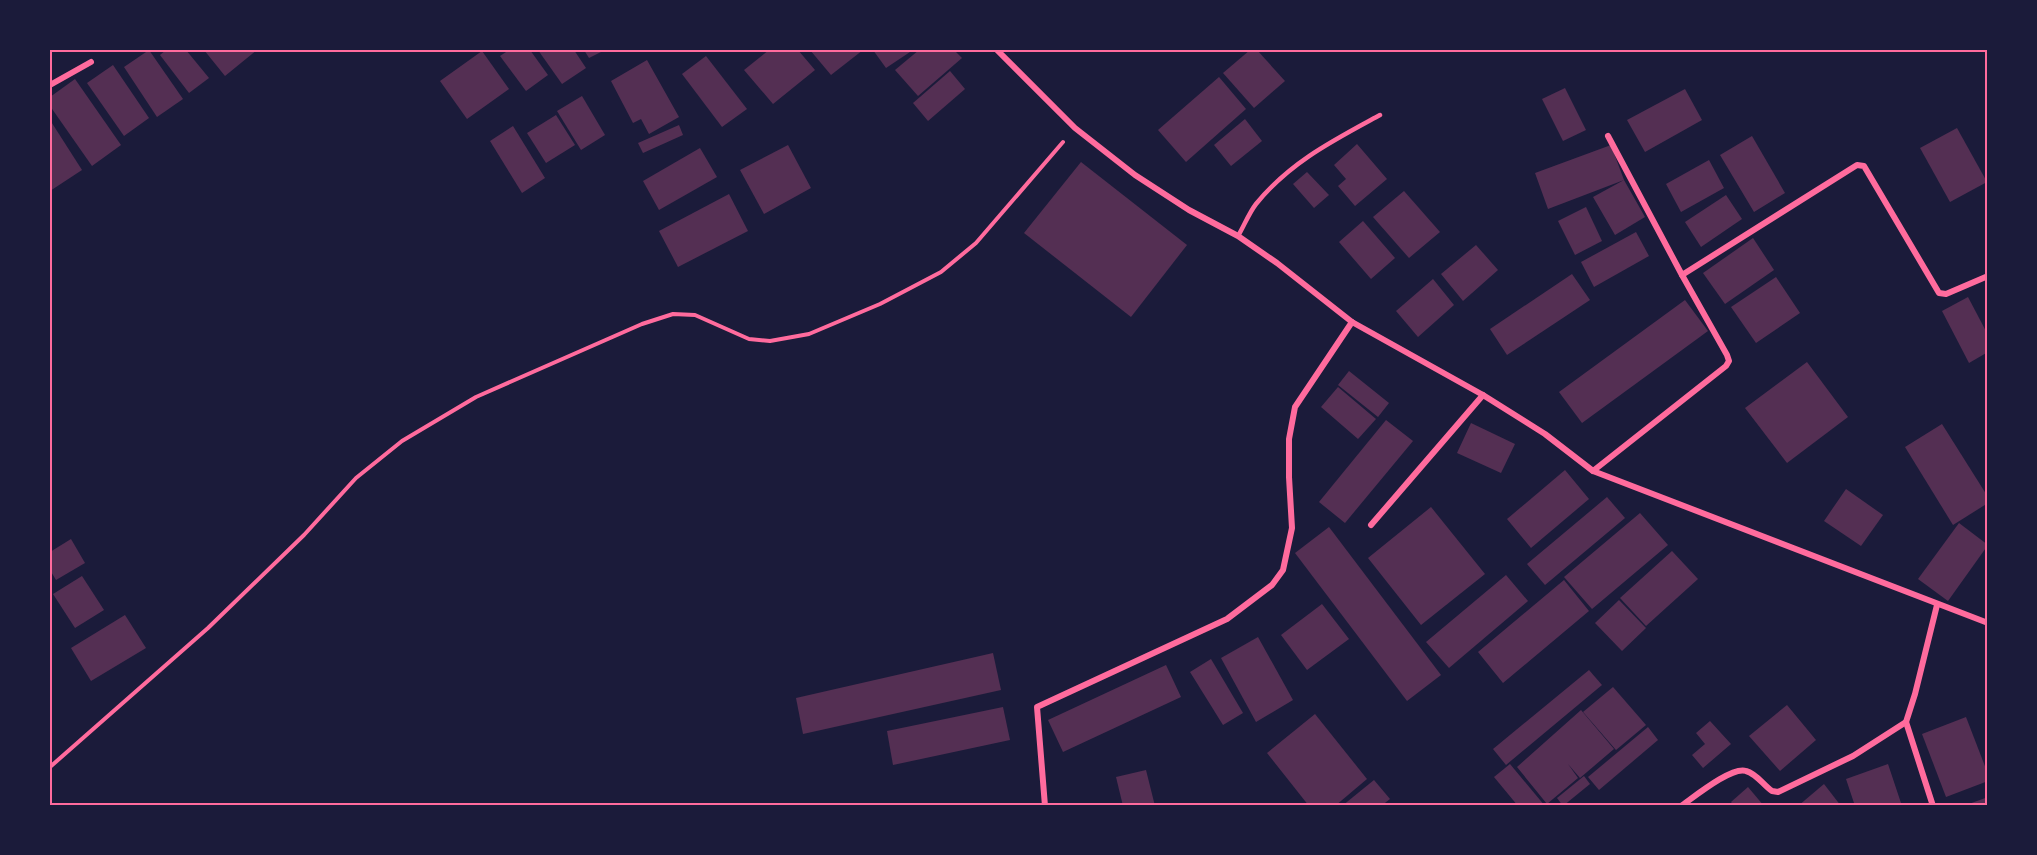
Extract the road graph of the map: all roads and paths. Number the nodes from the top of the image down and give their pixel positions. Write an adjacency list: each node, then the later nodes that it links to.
1 (997, 50): 5 (street)
2 (91, 62): 3 (street)
3 (50, 85)
4 (1380, 115): 7 (lane)
5 (1075, 128): 7 (street); 17 (path)
6 (1608, 136): 8 (street)
7 (1238, 236): 10 (street)
8 (1682, 275): 9 (street); 12 (street)
9 (1988, 276)
10 (1352, 322): 11 (street); 18 (street)
11 (1483, 395): 12 (street); 13 (street)
12 (1593, 471): 14 (street)
13 (1371, 525)
14 (1937, 605): 15 (street); 16 (street)
15 (1988, 623)
16 (1906, 722): 19 (street); 20 (street)
17 (50, 767)
18 (1045, 806)
19 (1682, 806)
20 (1933, 806)

